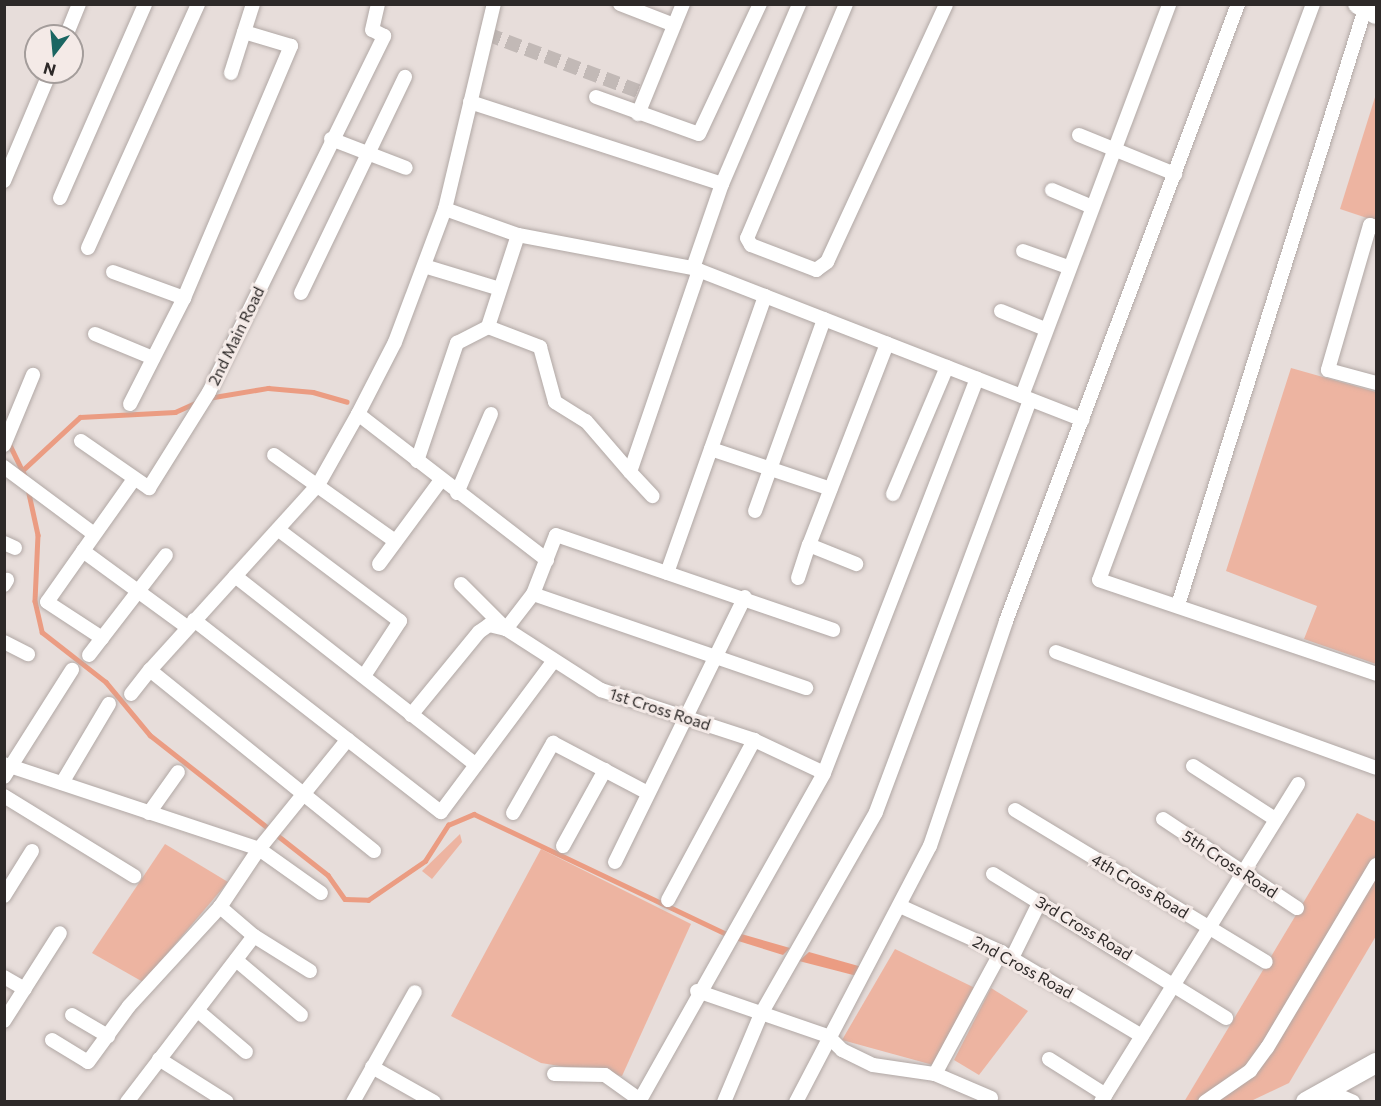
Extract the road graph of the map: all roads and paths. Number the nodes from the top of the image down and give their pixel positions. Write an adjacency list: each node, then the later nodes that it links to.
1 (79, 4): 17 (street)
2 (145, 4): 35 (street)
3 (198, 4): 40 (street)
4 (253, 4): 19 (street)
5 (378, 4): 27 (street, 2nd Main Road)
6 (494, 4): 24 (street)
7 (620, 4): 18 (street)
8 (683, 4): 18 (street)
9 (760, 4): 25 (street)
10 (799, 4): 33 (street)
11 (846, 4): 12 (street)
12 (946, 4)
13 (1169, 4): 28 (street)
14 (1238, 4): 31 (street)
15 (1313, 4): 98 (street)
16 (1366, 9): 98 (street)
17 (71, 24)
18 (674, 25): 25 (street)
19 (244, 32): 20 (street); 49 (street)
20 (231, 73)
21 (405, 77): 29 (street)
22 (45, 84): 32 (street)
23 (596, 97): 25 (street)
24 (470, 102): 33 (street); 37 (street)
25 (639, 114)
26 (1079, 135): 28 (street)
27 (332, 139): 29 (street); 74 (street, 2nd Main Road)
28 (1114, 149): 31 (street); 36 (street)
29 (369, 155): 30 (street); 47 (street)
30 (406, 168)
31 (1175, 174): 65 (street)
32 (4, 181)
33 (722, 184): 44 (street)
34 (1052, 190): 36 (street)
35 (60, 198)
36 (1092, 207): 43 (street)
37 (445, 209): 39 (street); 42 (street)
38 (1377, 227): 60 (street)
39 (518, 235): 44 (street); 46 (street)
40 (88, 248)
41 (1023, 251): 43 (street)
42 (424, 266): 46 (street); 63 (street)
43 (1068, 267): 53 (street)
44 (696, 269): 48 (street); 73 (street)
45 (113, 272): 49 (street)
46 (500, 289): 52 (street)
47 (301, 293)
48 (765, 296): 51 (street); 68 (street)
49 (184, 298): 56 (street)
50 (1001, 311): 53 (street)
51 (824, 319): 55 (street); 71 (street)
52 (488, 327): 70 (street); 73 (street)
53 (1045, 329): 61 (street)
54 (94, 334): 56 (street)
55 (887, 344): 57 (street); 77 (street)
56 (153, 358): 62 (street)
57 (947, 367): 59 (street); 79 (street)
58 (33, 375): 67 (street)
59 (977, 379): 61 (street); 126 (street)
60 (1377, 383)
61 (1026, 398): 65 (street); 166 (street)
62 (130, 404)
63 (358, 414): 70 (street); 76 (street)
64 (491, 414): 78 (street)
65 (1082, 420): 150 (street)
66 (81, 441): 74 (street)
67 (4, 445)
68 (711, 449): 71 (street); 91 (street)
69 (274, 455): 76 (street)
70 (417, 462): 75 (street)
71 (771, 469): 77 (street); 81 (street)
72 (8, 470): 83 (street)
73 (630, 472): 80 (street)
74 (134, 479): 83 (street)
75 (441, 480): 78 (street); 84 (street)
76 (318, 485): 82 (street); 84 (street)
77 (831, 489): 85 (street)
78 (457, 493): 88 (street)
79 (893, 494)
80 (652, 496)
81 (755, 511)
82 (280, 531): 92 (street); 112 (street)
83 (94, 534): 86 (street)
84 (395, 542): 89 (street)
85 (809, 545): 90 (street); 93 (street)
86 (83, 550): 95 (street); 102 (street)
87 (166, 555): 95 (street)
88 (547, 560): 91 (street); 96 (street)
89 (379, 564)
90 (855, 564)
91 (667, 573): 97 (street)
92 (235, 576): 99 (street); 112 (street)
93 (798, 578)
94 (461, 584): 100 (street, 1st Cross Road)
95 (138, 591): 99 (street); 102 (street)
96 (533, 594): 100 (street); 107 (street)
97 (745, 597): 101 (street); 107 (street)
98 (1178, 606): 111 (street)
99 (191, 624): 110 (street); 118 (street)
100 (506, 629): 108 (street, 1st Cross Road); 116 (street)
101 (833, 630)
102 (102, 638): 106 (street)
103 (4, 642): 105 (street)
104 (1056, 652): 122 (street)
105 (28, 654)
106 (88, 655)
107 (716, 658): 113 (street); 117 (street)
108 (552, 663): 117 (street, 1st Cross Road); 120 (street)
109 (72, 670): 123 (street)
110 (150, 670): 114 (street); 129 (street)
111 (1377, 674)
112 (364, 676): 116 (street)
113 (806, 688)
114 (131, 694)
115 (109, 704): 127 (street)
116 (411, 715): 120 (street)
117 (687, 718): 119 (street, 1st Cross Road); 130 (street)
118 (348, 739): 120 (street); 129 (street)
119 (754, 740): 126 (street, 1st Cross Road); 148 (street)
120 (476, 765)
121 (1193, 766): 136 (street)
122 (1377, 768)
123 (6, 769): 127 (street)
124 (605, 770): 130 (street); 134 (street); 137 (street)
125 (178, 772): 133 (street)
126 (824, 773): 163 (street)
127 (62, 783): 133 (street)
128 (1298, 784): 136 (street)
129 (307, 792): 138 (street); 140 (street)
130 (648, 793): 141 (street)
131 (4, 796): 145 (street)
132 (1015, 810): 153 (street, 4th Cross Road)
133 (149, 813): 138 (street)
134 (513, 813)
135 (1163, 819): 143 (street, 5th Cross Road)
136 (1275, 819): 143 (street)
137 (563, 846)
138 (259, 849): 146 (street); 151 (street)
139 (32, 851): 147 (street)
140 (374, 851)
141 (615, 862)
142 (1377, 865): 192 (street)
143 (1242, 872): 152 (street, 5th Cross Road); 153 (street)
144 (993, 874): 149 (street, 3rd Cross Road)
145 (134, 876)
146 (321, 892)
147 (4, 896)
148 (668, 900)
149 (1040, 901): 156 (street); 161 (street, 3rd Cross Road)
150 (900, 906): 156 (street, 2nd Cross Road); 172 (street)
151 (220, 907): 155 (street); 171 (street)
152 (1297, 908)
153 (1208, 927): 158 (street, 4th Cross Road); 161 (street)
154 (60, 933): 162 (street)
155 (254, 936): 157 (street); 159 (street)
156 (1007, 955): 173 (street, 2nd Cross Road); 181 (street)
157 (236, 960): 165 (street); 168 (street)
158 (1266, 962)
159 (310, 971)
160 (4, 977): 162 (street)
161 (1174, 983): 169 (street, 3rd Cross Road); 173 (street)
162 (25, 989): 170 (street)
163 (697, 991): 166 (street); 189 (street)
164 (415, 992): 179 (street)
165 (198, 1011): 175 (street); 176 (street)
166 (762, 1014): 172 (street); 190 (street)
167 (72, 1015): 171 (street)
168 (301, 1015)
169 (1226, 1018)
170 (4, 1021)
171 (108, 1036): 174 (street)
172 (828, 1036): 181 (street); 191 (street)
173 (1142, 1036): 184 (street)
174 (52, 1040)
175 (246, 1052)
176 (159, 1059): 185 (street); 186 (street)
177 (1049, 1059): 184 (street)
178 (1377, 1064): 182 (main road)
179 (372, 1067): 187 (street); 188 (street)
180 (554, 1074): 189 (street)
181 (936, 1074): 183 (street)
182 (1330, 1092): 193 (main road); 194 (street)
183 (991, 1098)
184 (1103, 1098)
185 (127, 1101)
186 (227, 1101)
187 (353, 1101)
188 (434, 1101)
189 (640, 1101)
190 (724, 1101)
191 (796, 1101)
192 (1205, 1101)
193 (1306, 1101)
194 (1353, 1101)

